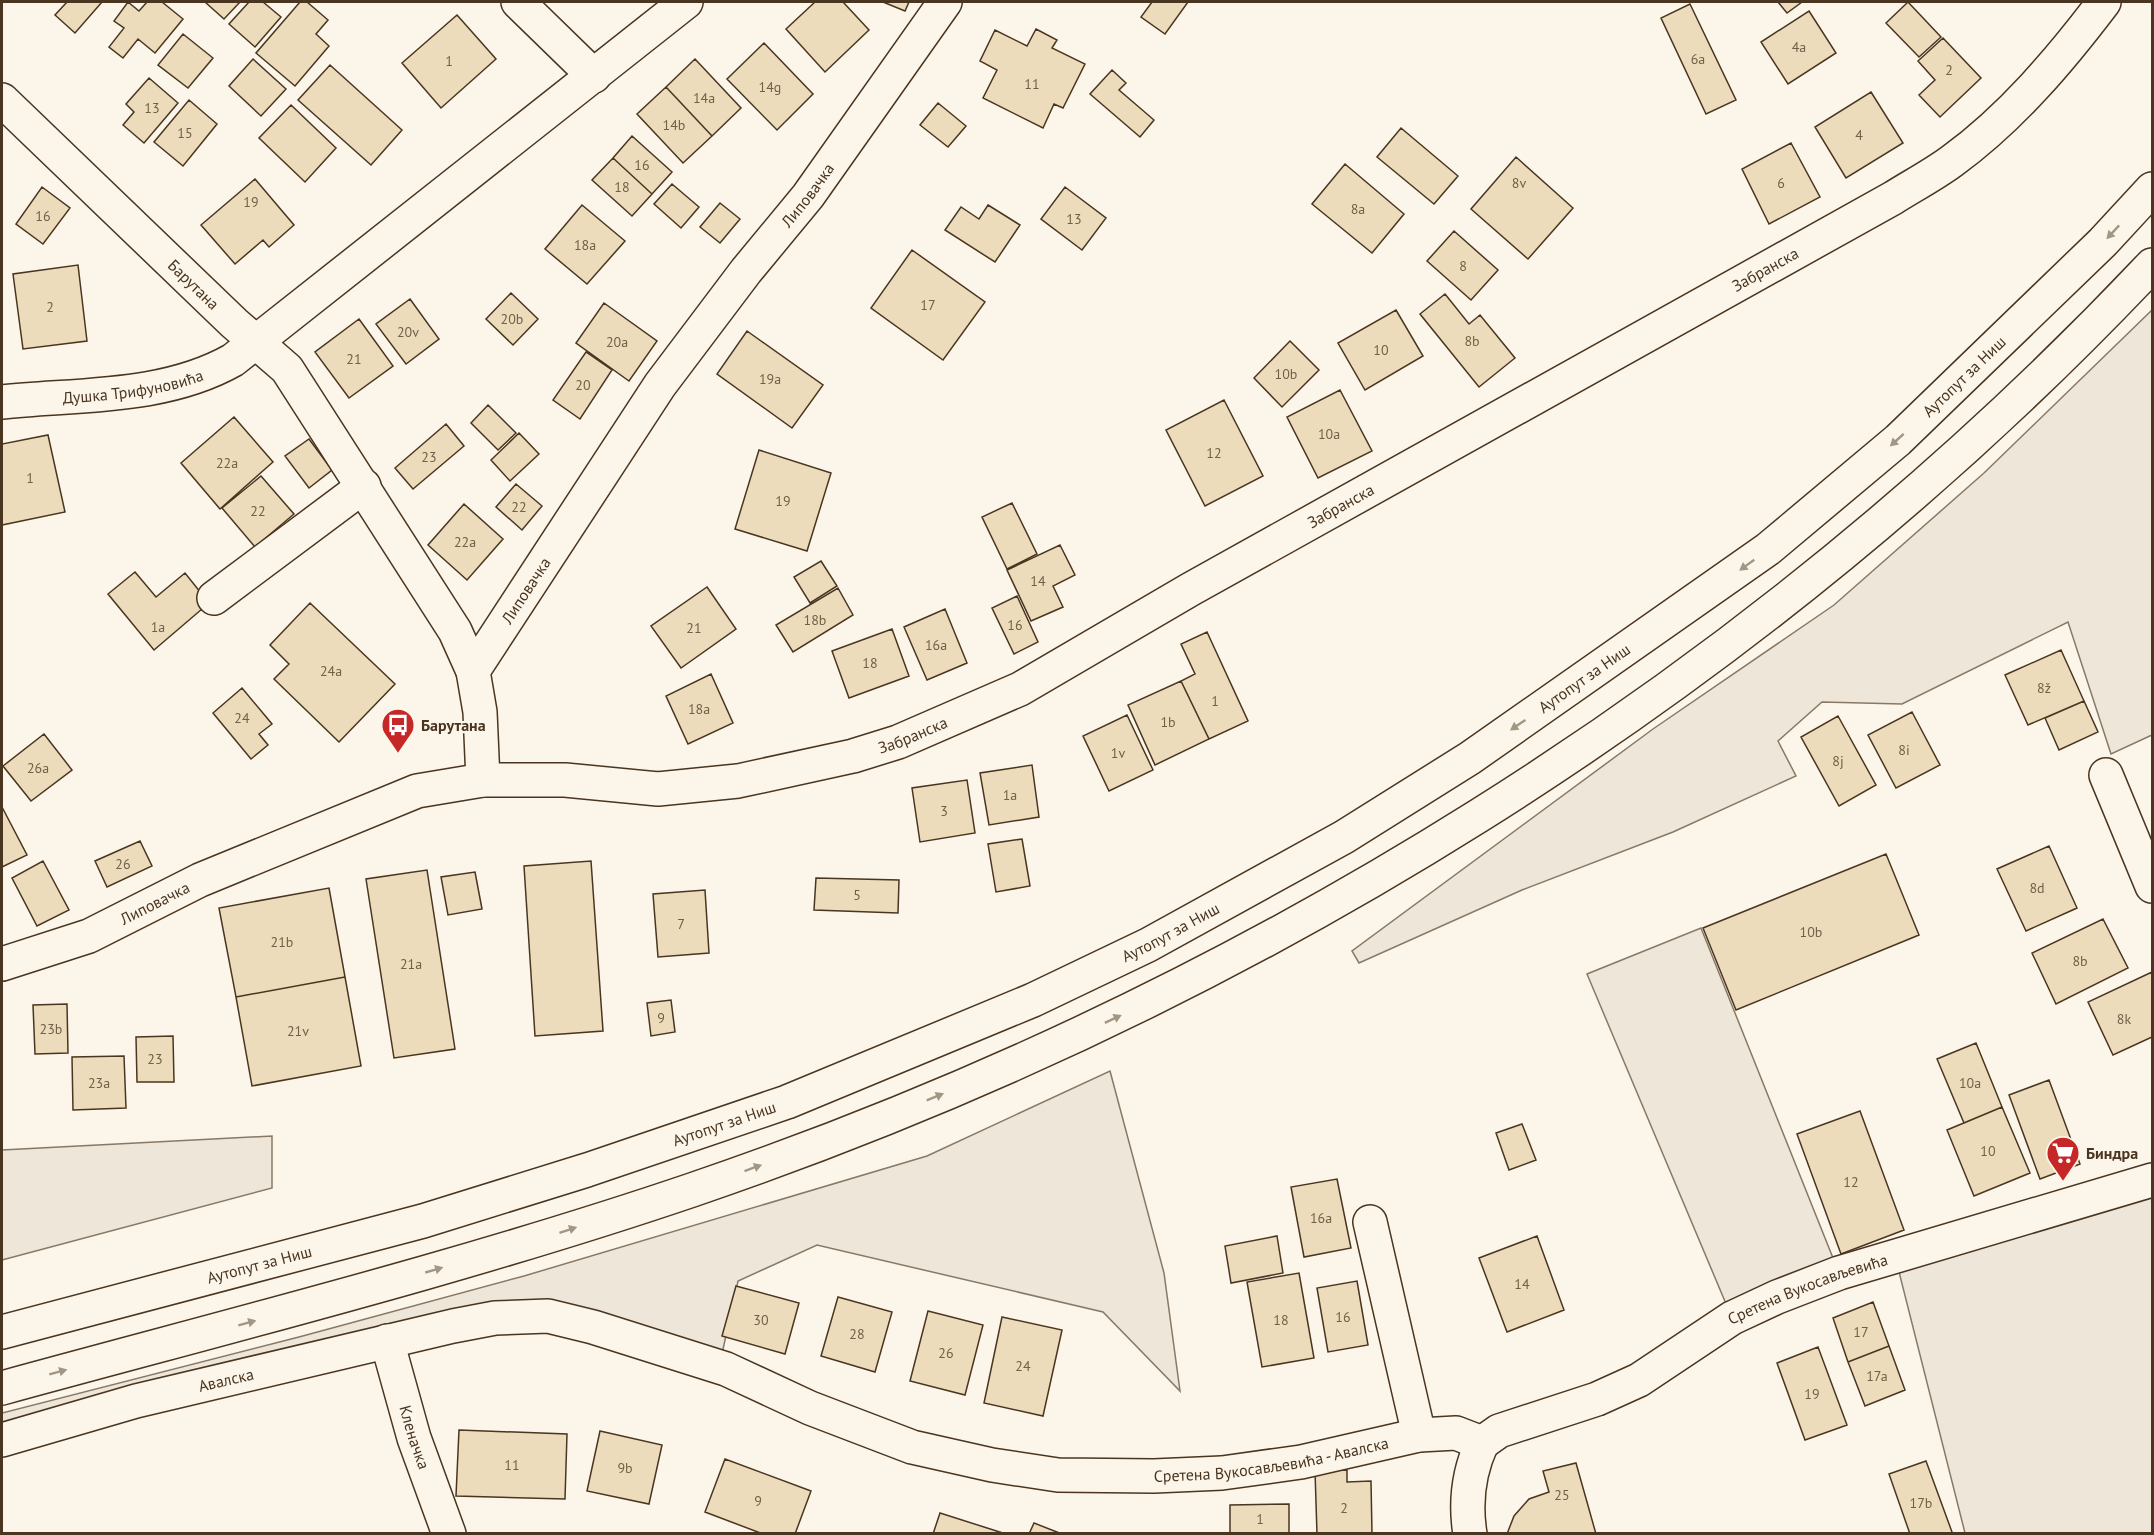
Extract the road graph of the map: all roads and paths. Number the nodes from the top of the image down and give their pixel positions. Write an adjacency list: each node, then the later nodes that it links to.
1 (518, 2): 5 (main road)
2 (686, 2): 5 (main road, Душка Трифуновића)
3 (945, 2): 13 (main road, Липовачка)
4 (2104, 2): 15 (main road, Забранска)
5 (594, 76): 9 (main road, Душка Трифуновића)
6 (2, 100): 9 (main road, Барутана)
7 (2152, 189): 21 (main road, Аутопут за Ниш, one-way to 21)
8 (2152, 265): 23 (main road, one-way to 8)
9 (256, 344): 10 (main road, Душка Трифуновића); 11 (main road, Барутана)
10 (2, 402)
11 (364, 486): 12 (main road); 13 (main road, Барутана)
12 (214, 597)
13 (473, 671): 15 (main road)
14 (2106, 775): 16 (main road)
15 (483, 780): 17 (main road, Липовачка)
16 (2152, 886)
17 (2, 964)
18 (2152, 1180): 26 (main road, Сретена Вукосављевића)
19 (1370, 1222): 24 (main road)
20 (453, 1326): 22 (main road, Авалска); 24 (main road, Сретена Вукосављевића - Авалска)
21 (2, 1332)
22 (387, 1341): 25 (main road, Авалска); 27 (main road, Кленачка)
23 (2, 1388)
24 (1419, 1435): 26 (main road, Сретена Вукосављевића - Авалска)
25 (2, 1440)
26 (1482, 1443): 28 (main road)
27 (449, 1533)
28 (1470, 1533)

